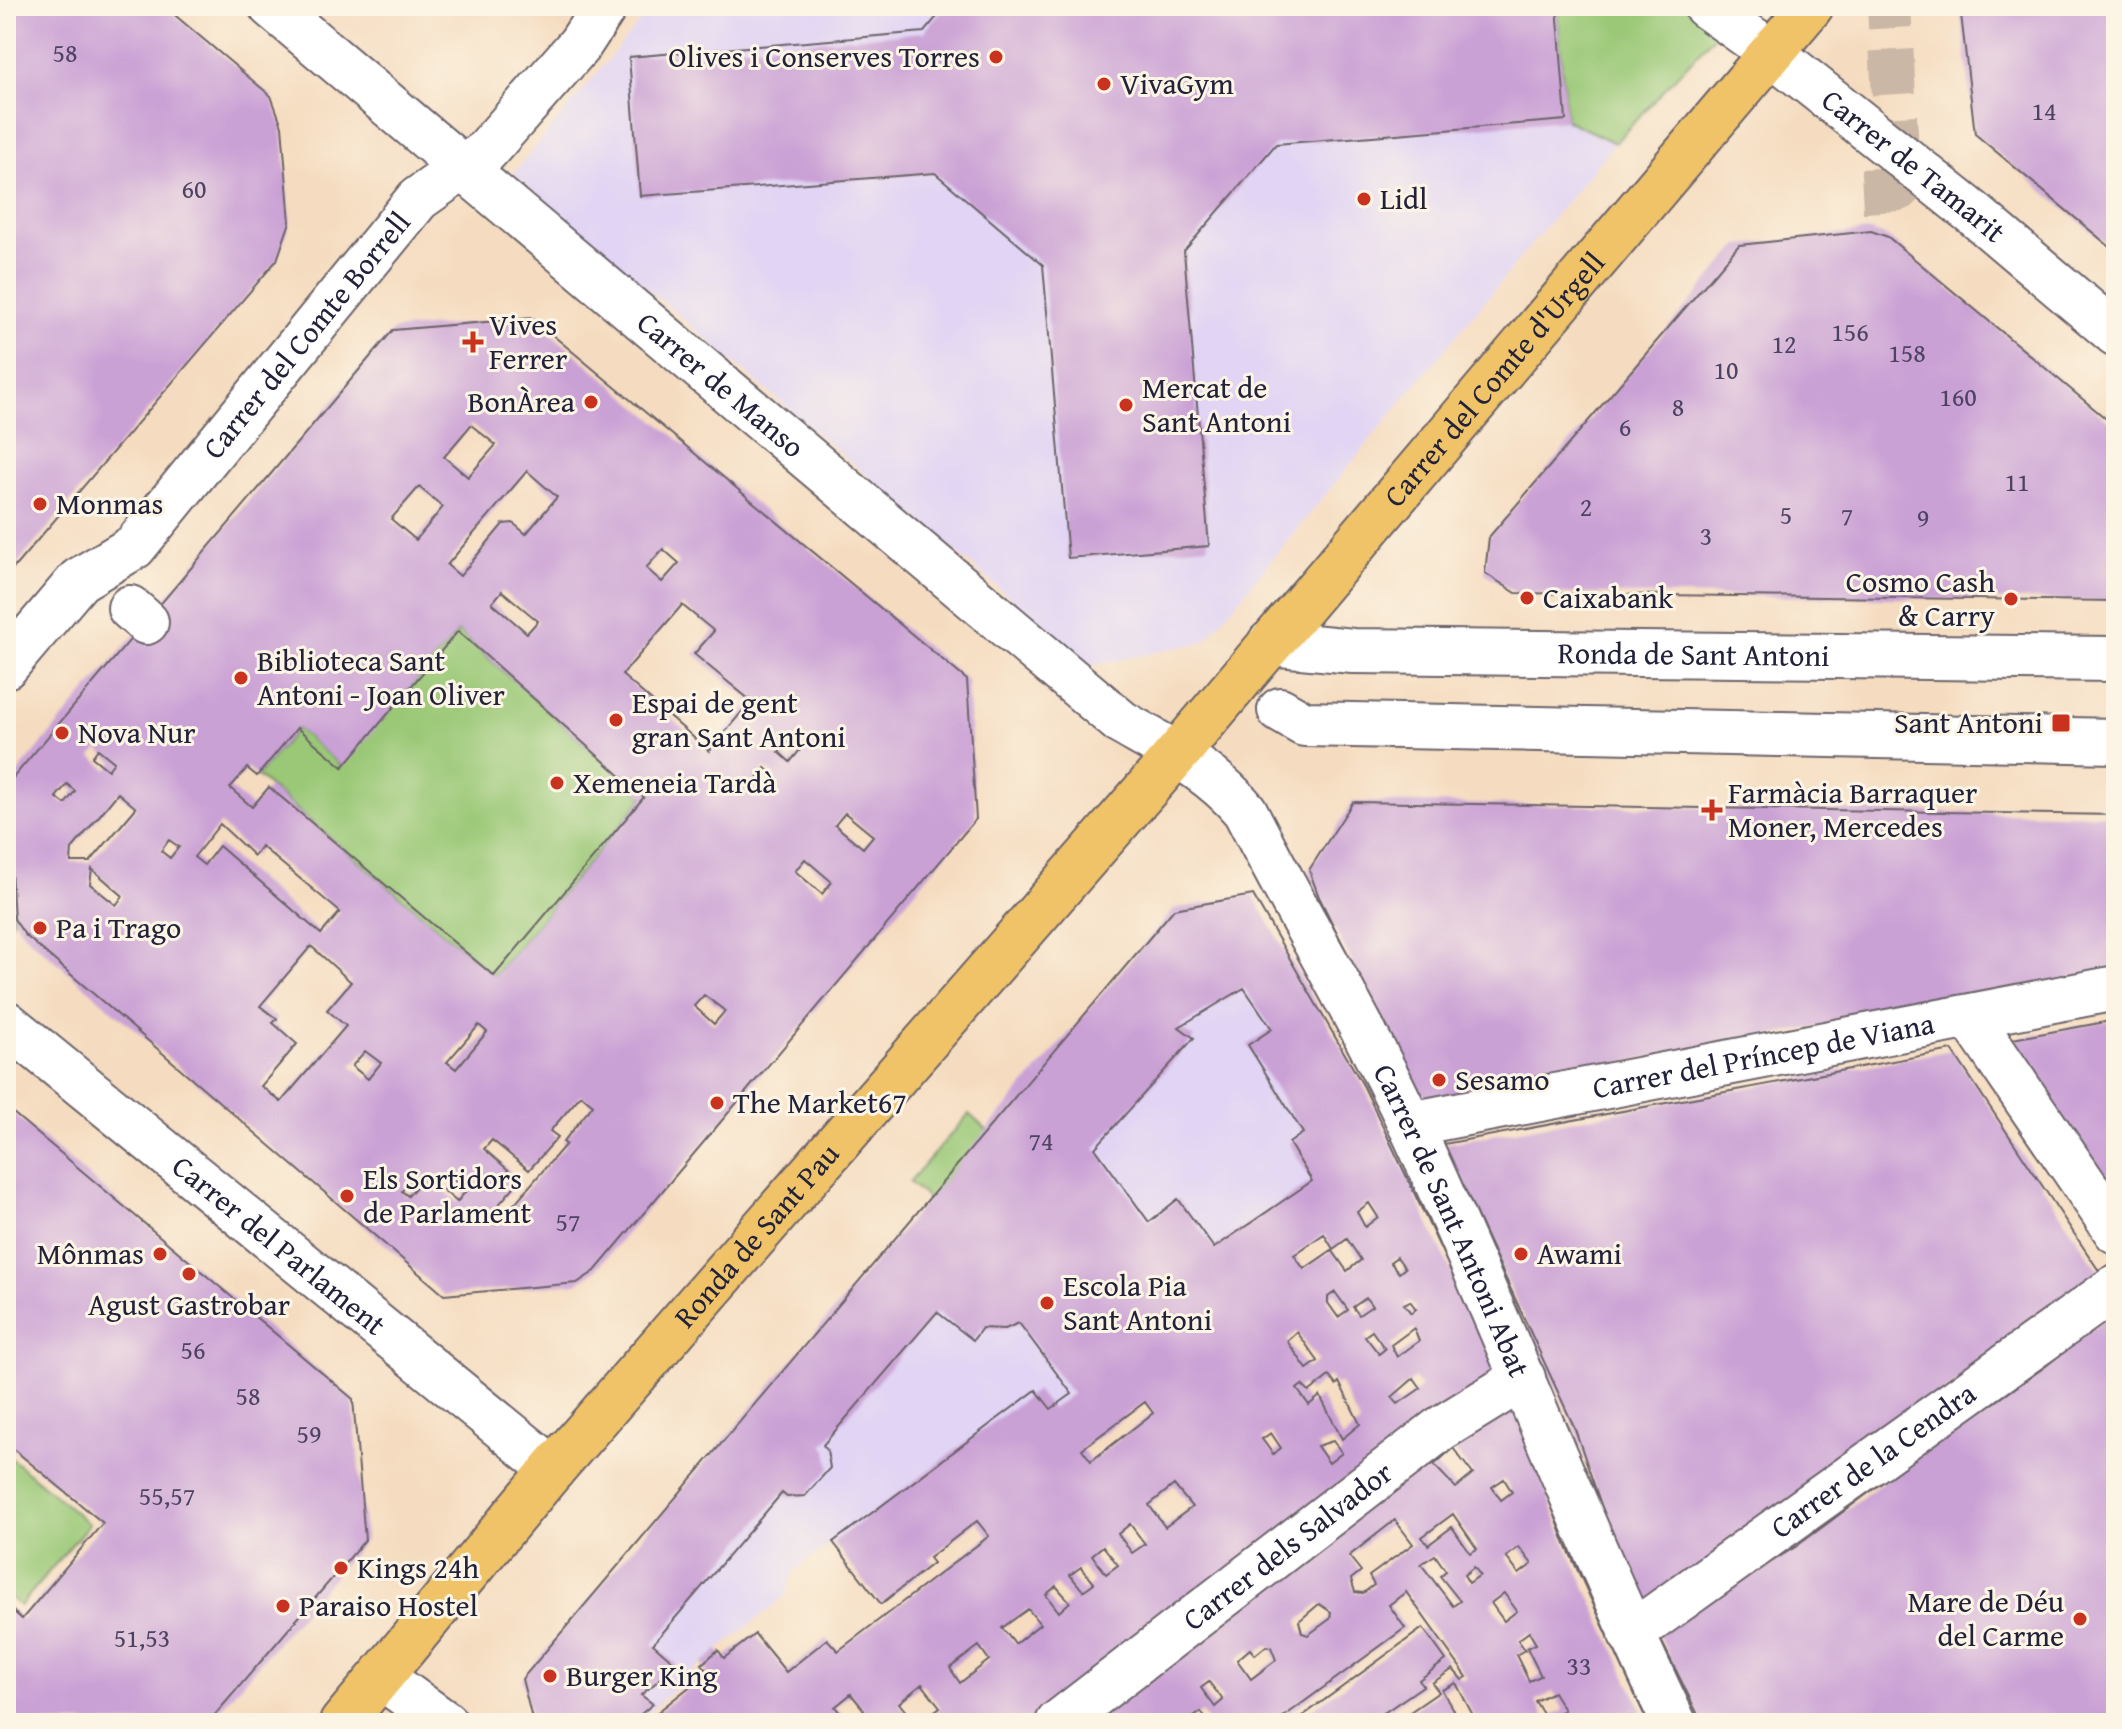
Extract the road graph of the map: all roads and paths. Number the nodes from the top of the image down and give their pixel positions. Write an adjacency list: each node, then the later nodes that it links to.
1 (271, 6): 6 (street, Carrer de Manso)
2 (605, 6): 6 (street, Carrer del Comte Borrell)
3 (1706, 6): 5 (street, Carrer de Tamarit)
4 (1811, 6): 5 (main road, Carrer del Comte d'Urgell)
5 (1772, 53): 7 (street, Carrer de Tamarit); 8 (main road, Carrer del Comte d'Urgell)
6 (461, 168): 10 (street, Carrer del Comte Borrell); 13 (street, Carrer de Manso)
7 (2116, 334)
8 (1270, 643): 9 (street, Ronda de Sant Antoni); 13 (main road, Carrer del Comte d'Urgell)
9 (2116, 659)
10 (6, 666)
11 (1280, 710): 12 (street)
12 (2116, 741)
13 (1177, 754): 17 (street, Carrer de Sant Antoni Abat); 21 (main road, Ronda de Sant Pau)
14 (2116, 988): 17 (street, Carrer del Príncep de Viana)
15 (6, 1023): 21 (street, Carrer del Parlament)
16 (1974, 1023): 18 (street)
17 (1410, 1124): 20 (street, Carrer de Sant Antoni Abat)
18 (2116, 1231)
19 (2116, 1287): 22 (street, Carrer de la Cendra)
20 (1523, 1378): 22 (street, Carrer de Sant Antoni Abat); 26 (street, Carrer dels Salvador)
21 (553, 1469): 23 (main road, Ronda de Sant Pau)
22 (1631, 1634): 27 (street, Carrer de Sant Antoni Abat)
23 (381, 1677): 24 (main road, Ronda de Sant Pau); 25 (street)
24 (342, 1723)
25 (445, 1723)
26 (1058, 1723)
27 (1674, 1723)

